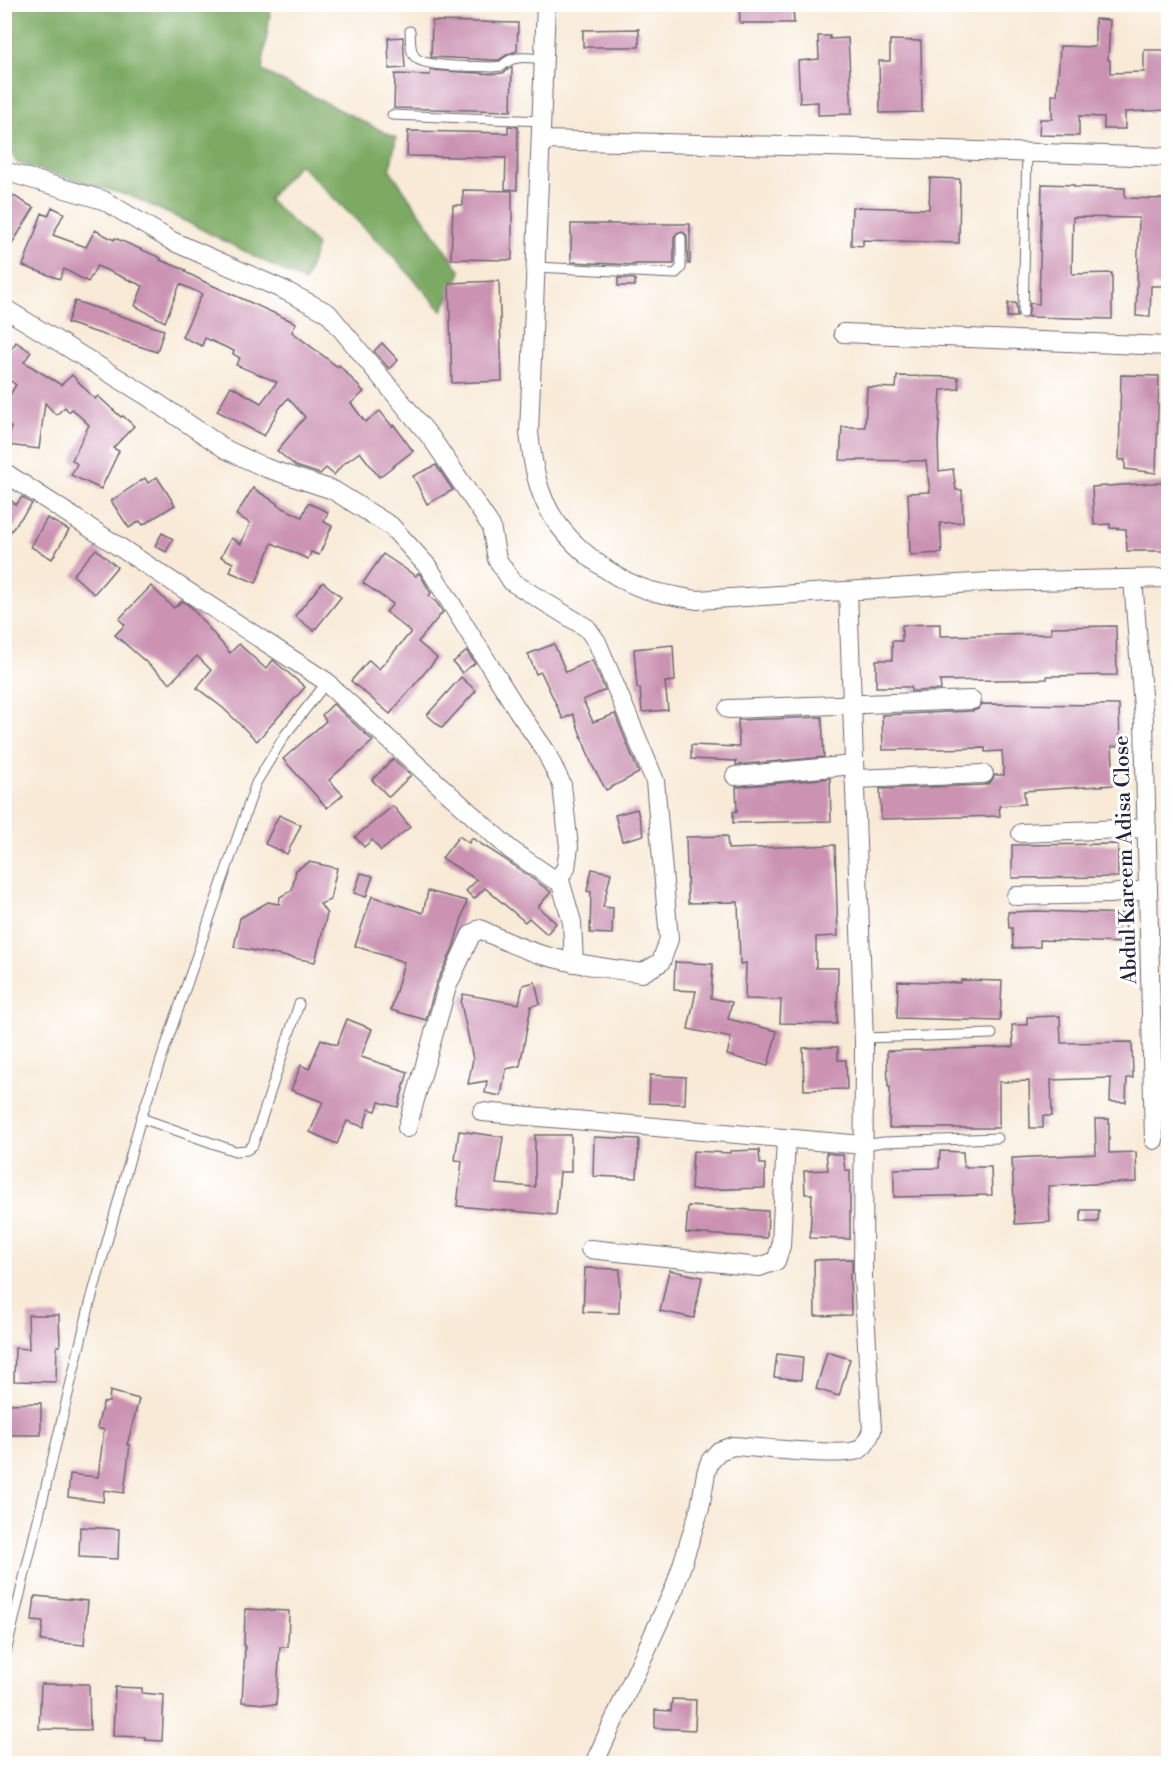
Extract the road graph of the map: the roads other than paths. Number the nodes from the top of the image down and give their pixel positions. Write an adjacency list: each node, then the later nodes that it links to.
1 (546, 4): 3 (street)
2 (410, 31): 3 (lane)
3 (544, 58): 5 (street)
4 (392, 115): 5 (lane)
5 (542, 121): 6 (street)
6 (542, 140): 7 (street); 11 (street)
7 (1027, 152): 8 (street); 13 (lane)
8 (1168, 157)
9 (4, 171): 32 (street)
10 (681, 238): 11 (lane)
11 (536, 267): 19 (street)
12 (4, 308): 29 (street)
13 (1023, 313)
14 (843, 333): 15 (street)
15 (1168, 346)
16 (4, 472): 20 (street)
17 (1168, 578): 18 (street)
18 (1132, 579): 19 (street); 27 (street, Abdul Kareem Adisa Close)
19 (848, 591): 22 (street)
20 (327, 682): 29 (street); 37 (lane)
21 (972, 700): 22 (street)
22 (852, 705): 23 (street); 24 (street)
23 (728, 709)
24 (854, 772): 25 (street); 26 (street); 35 (street)
25 (984, 774)
26 (735, 776)
27 (1147, 828): 28 (street); 30 (street, Abdul Kareem Adisa Close)
28 (1021, 833)
29 (559, 877): 32 (street)
30 (1148, 890): 31 (street); 41 (street, Abdul Kareem Adisa Close)
31 (1016, 896)
32 (574, 963): 38 (street)
33 (299, 1004): 37 (lane)
34 (992, 1034): 35 (lane)
35 (863, 1038): 42 (street)
36 (482, 1112): 39 (street)
37 (141, 1118): 44 (lane)
38 (407, 1128)
39 (786, 1138): 42 (street); 43 (street)
40 (998, 1138): 42 (lane)
41 (1154, 1140)
42 (863, 1145): 45 (street)
43 (590, 1249)
44 (4, 1661)
45 (594, 1764)

